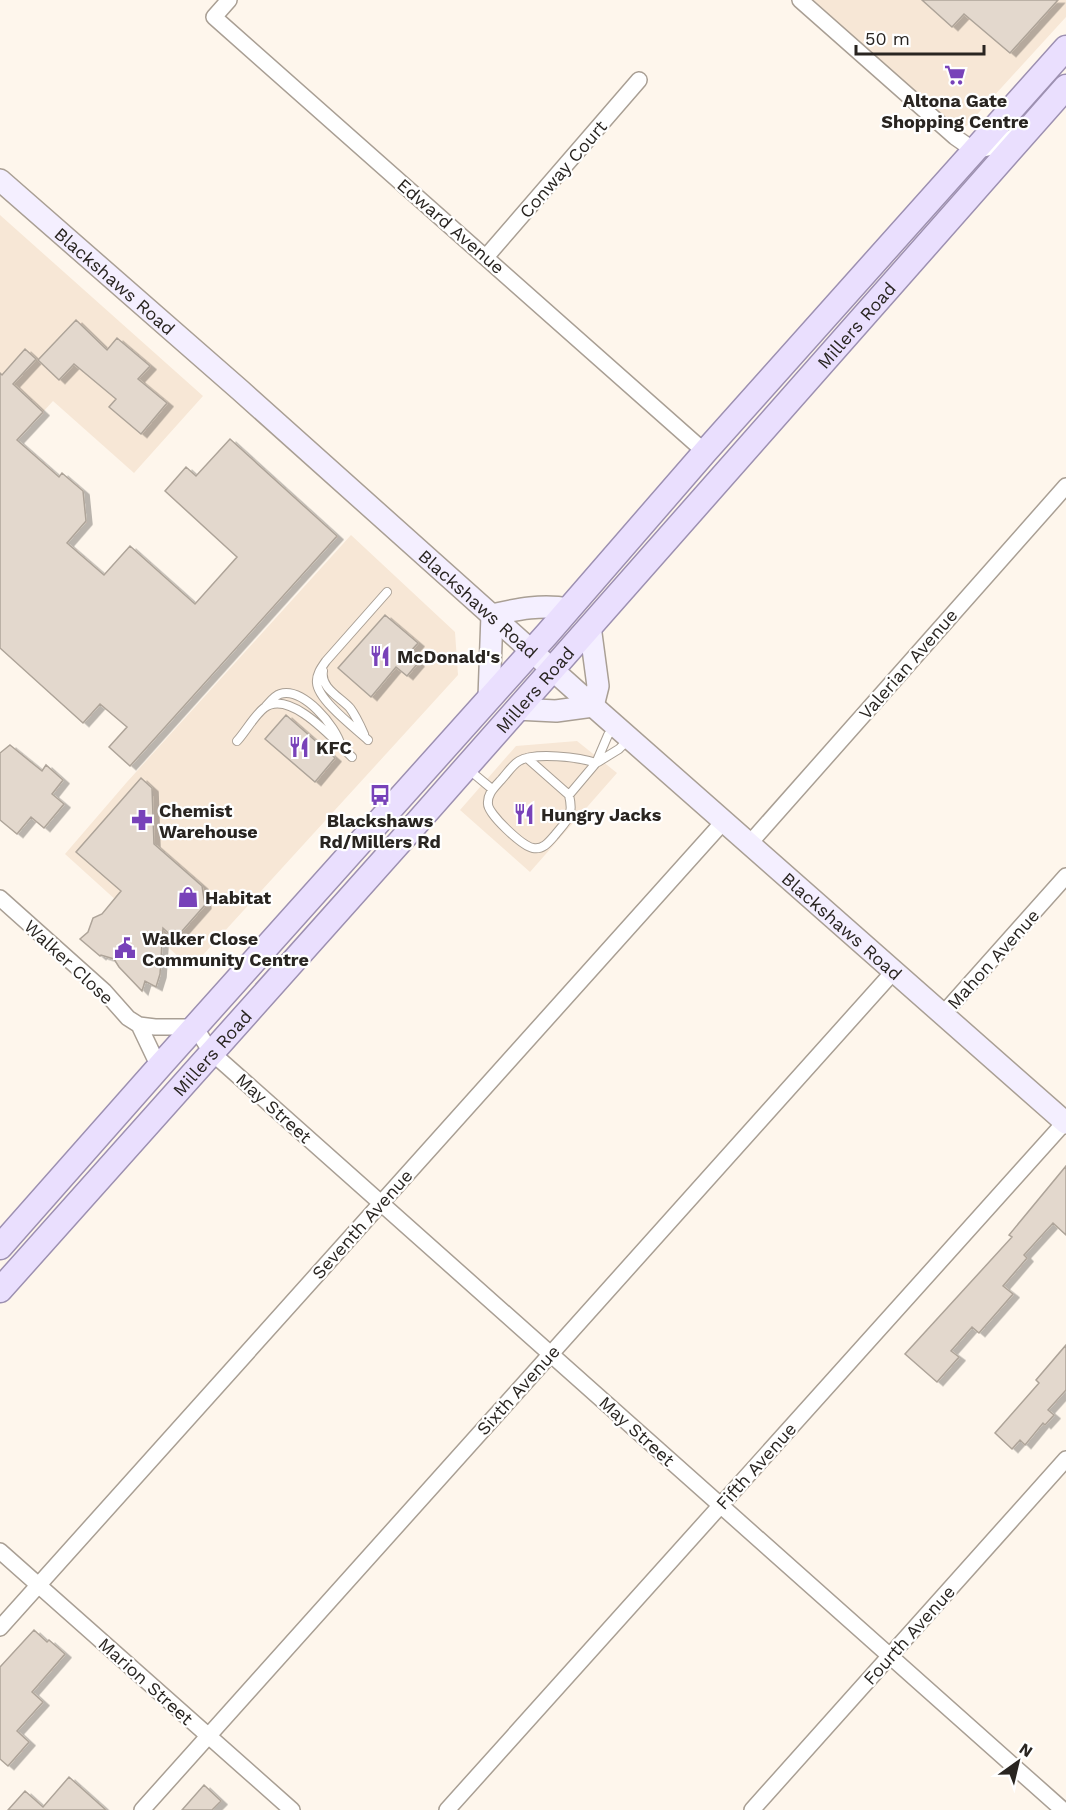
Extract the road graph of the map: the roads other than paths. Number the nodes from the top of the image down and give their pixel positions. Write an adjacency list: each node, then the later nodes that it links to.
1 (229, 0): 9 (street, Edward Avenue)
2 (800, 0): 7 (street)
3 (1066, 48): 7 (main road, Millers Road)
4 (639, 80): 9 (street, Conway Court)
5 (1066, 87): 6 (main road, Millers Road)
6 (1031, 126): 7 (street); 15 (main road, Millers Road)
7 (975, 151): 10 (main road, Millers Road)
8 (0, 180): 14 (main road, Blackshaws Road)
9 (486, 257): 10 (street, Edward Avenue)
10 (705, 452): 13 (main road, Millers Road)
11 (1066, 486): 31 (street, Valerian Avenue)
12 (387, 592): 22 (lane)
13 (570, 609): 14 (main road); 16 (main road, Millers Road)
14 (492, 615): 16 (main road, Blackshaws Road); 18 (main road)
15 (590, 626): 17 (main road, Millers Road); 19 (main road)
16 (532, 651): 17 (main road, Blackshaws Road); 18 (main road, Millers Road)
17 (552, 669): 19 (main road, Blackshaws Road); 20 (main road, Millers Road)
18 (489, 698): 37 (main road, Millers Road)
19 (593, 706): 20 (main road); 21 (main road, Blackshaws Road)
20 (516, 709): 27 (main road, Millers Road)
21 (623, 732): 26 (lane); 26 (lane); 30 (main road, Blackshaws Road)
22 (368, 740)
23 (237, 741): 24 (lane)
24 (352, 758)
25 (527, 758): 26 (lane); 28 (lane); 29 (lane)
26 (596, 763): 29 (lane)
27 (466, 766): 28 (lane); 38 (main road, Millers Road)
28 (492, 789): 29 (lane)
29 (569, 795)
30 (724, 821): 31 (main road, Blackshaws Road); 41 (street, Seventh Avenue)
31 (750, 843): 34 (main road, Blackshaws Road)
32 (1066, 876): 35 (street, Mahon Avenue)
33 (0, 898): 36 (street, Walker Close)
34 (894, 971): 35 (main road, Blackshaws Road); 44 (street, Sixth Avenue)
35 (944, 1014): 40 (main road, Blackshaws Road)
36 (139, 1025): 37 (street); 39 (street, Walker Close)
37 (188, 1035): 38 (street, May Street); 39 (main road, Millers Road)
38 (211, 1052): 41 (street, May Street); 43 (main road, Millers Road)
39 (159, 1067): 42 (main road, Millers Road)
40 (1065, 1122): 46 (street, Fifth Avenue)
41 (380, 1204): 44 (street, May Street); 48 (street, Seventh Avenue)
42 (0, 1247)
43 (0, 1290)
44 (550, 1354): 46 (street, May Street); 51 (street, Sixth Avenue)
45 (1066, 1459): 50 (street, Fourth Avenue)
46 (720, 1505): 50 (street, May Street); 55 (street, Fifth Avenue)
47 (0, 1551): 48 (street, Marion Street)
48 (39, 1585): 49 (street, Seventh Avenue); 51 (street, Marion Street)
49 (0, 1628)
50 (890, 1656): 52 (street, May Street); 56 (street, Fourth Avenue)
51 (208, 1736): 53 (street, Sixth Avenue); 54 (street, Marion Street)
52 (1061, 1806)
53 (142, 1810)
54 (292, 1810)
55 (447, 1810)
56 (752, 1810)

